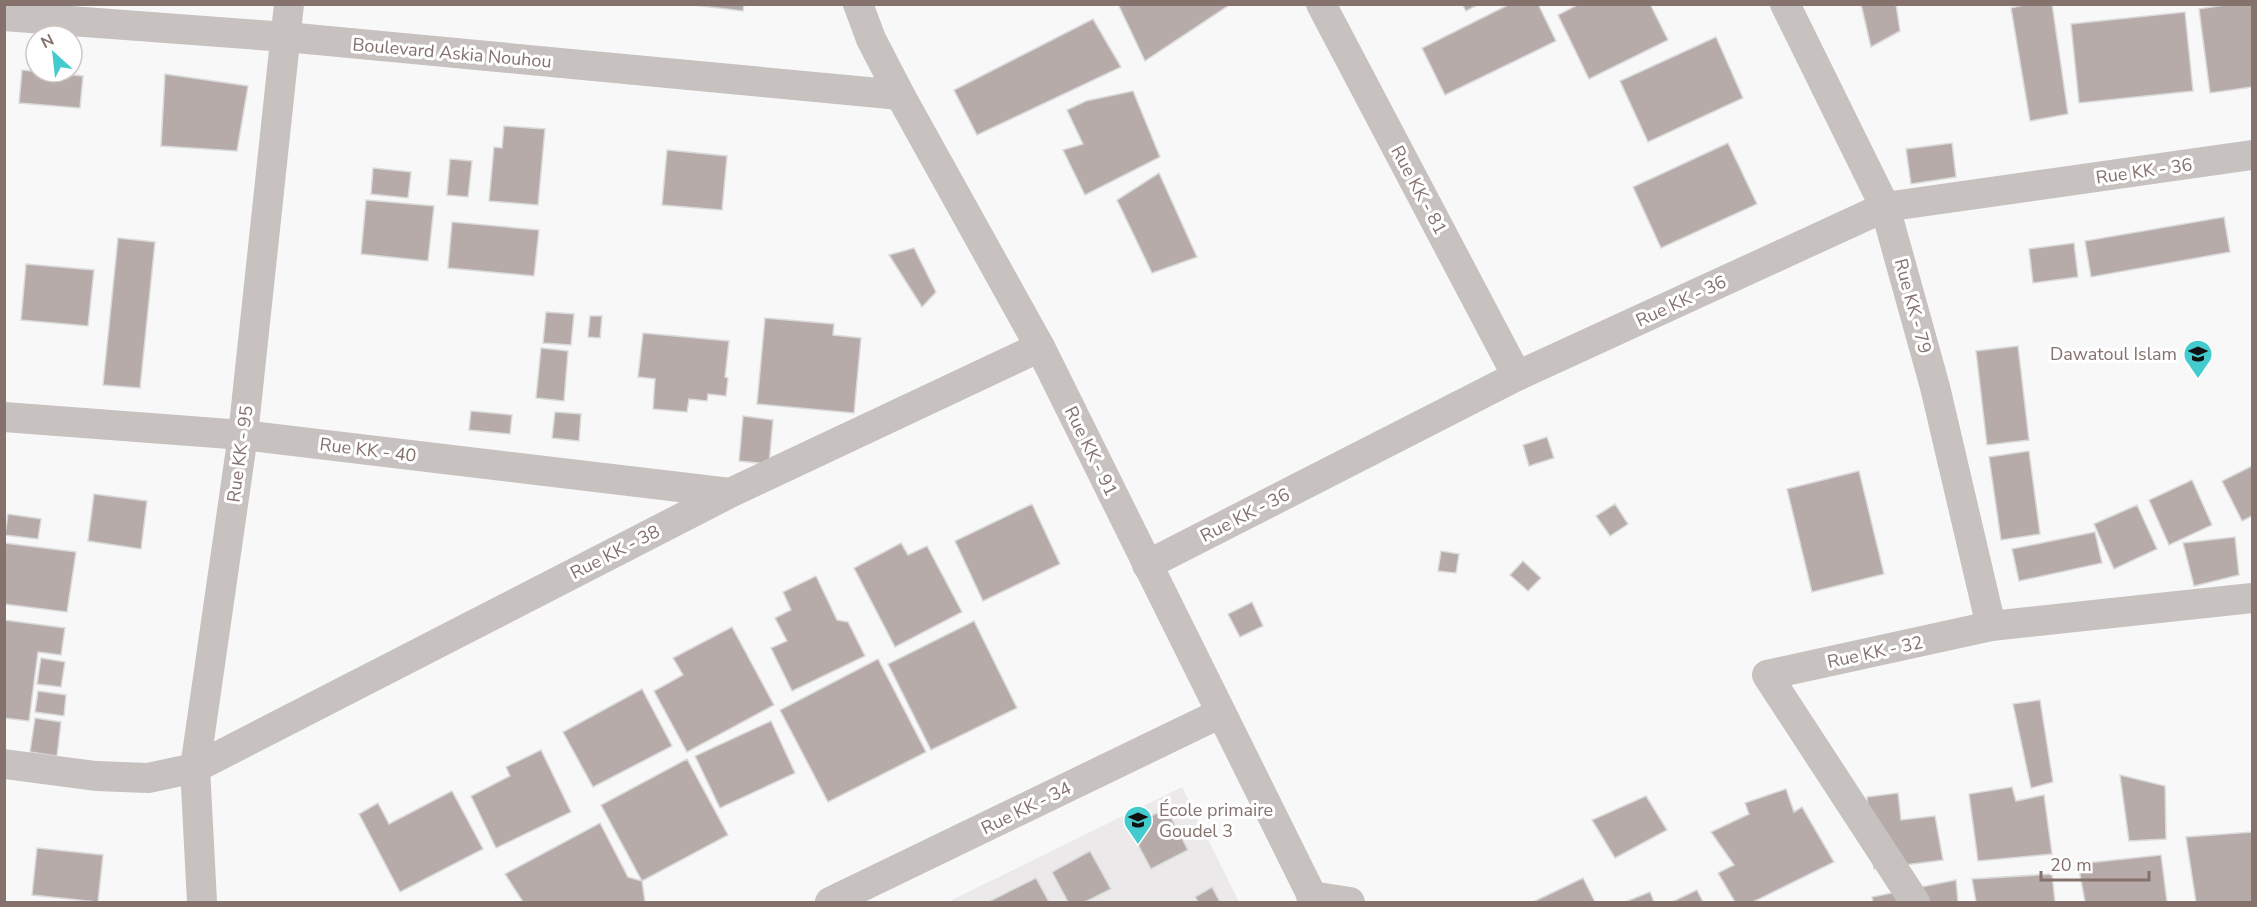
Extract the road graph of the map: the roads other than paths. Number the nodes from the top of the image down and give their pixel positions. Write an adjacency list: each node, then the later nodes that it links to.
1 (289, 4): 6 (street, Rue KK - 95)
2 (858, 4): 7 (street, Rue KK - 91)
3 (1321, 4): 11 (street, Rue KK - 81)
4 (1785, 4): 9 (street, Rue KK - 79)
5 (4, 16): 6 (street, Boulevard Askia Nouhou)
6 (286, 37): 7 (street, Boulevard Askia Nouhou); 13 (street, Rue KK - 95)
7 (900, 95): 10 (street, Rue KK - 91)
8 (2253, 155): 9 (street, Rue KK - 36)
9 (1885, 207): 11 (street, Rue KK - 36); 17 (street, Rue KK - 79)
10 (1040, 347): 14 (street, Rue KK - 38); 15 (street, Rue KK - 91)
11 (1517, 376): 15 (street, Rue KK - 36)
12 (4, 417): 13 (street, Rue KK - 40)
13 (243, 435): 14 (street, Rue KK - 40); 20 (street, Rue KK - 95)
14 (730, 493): 20 (street, Rue KK - 38)
15 (1148, 565): 18 (street, Rue KK - 91)
16 (2253, 598): 17 (street, Rue KK - 32)
17 (1991, 626): 25 (street, Rue KK - 32)
18 (1221, 713): 21 (street, Rue KK - 91); 23 (street, Rue KK - 34)
19 (4, 764): 20 (street, Rue KK - 38)
20 (195, 768): 22 (street, Rue KK - 95)
21 (1313, 899): 24 (street)
22 (202, 903)
23 (830, 903)
24 (1350, 903)
25 (1916, 903)

